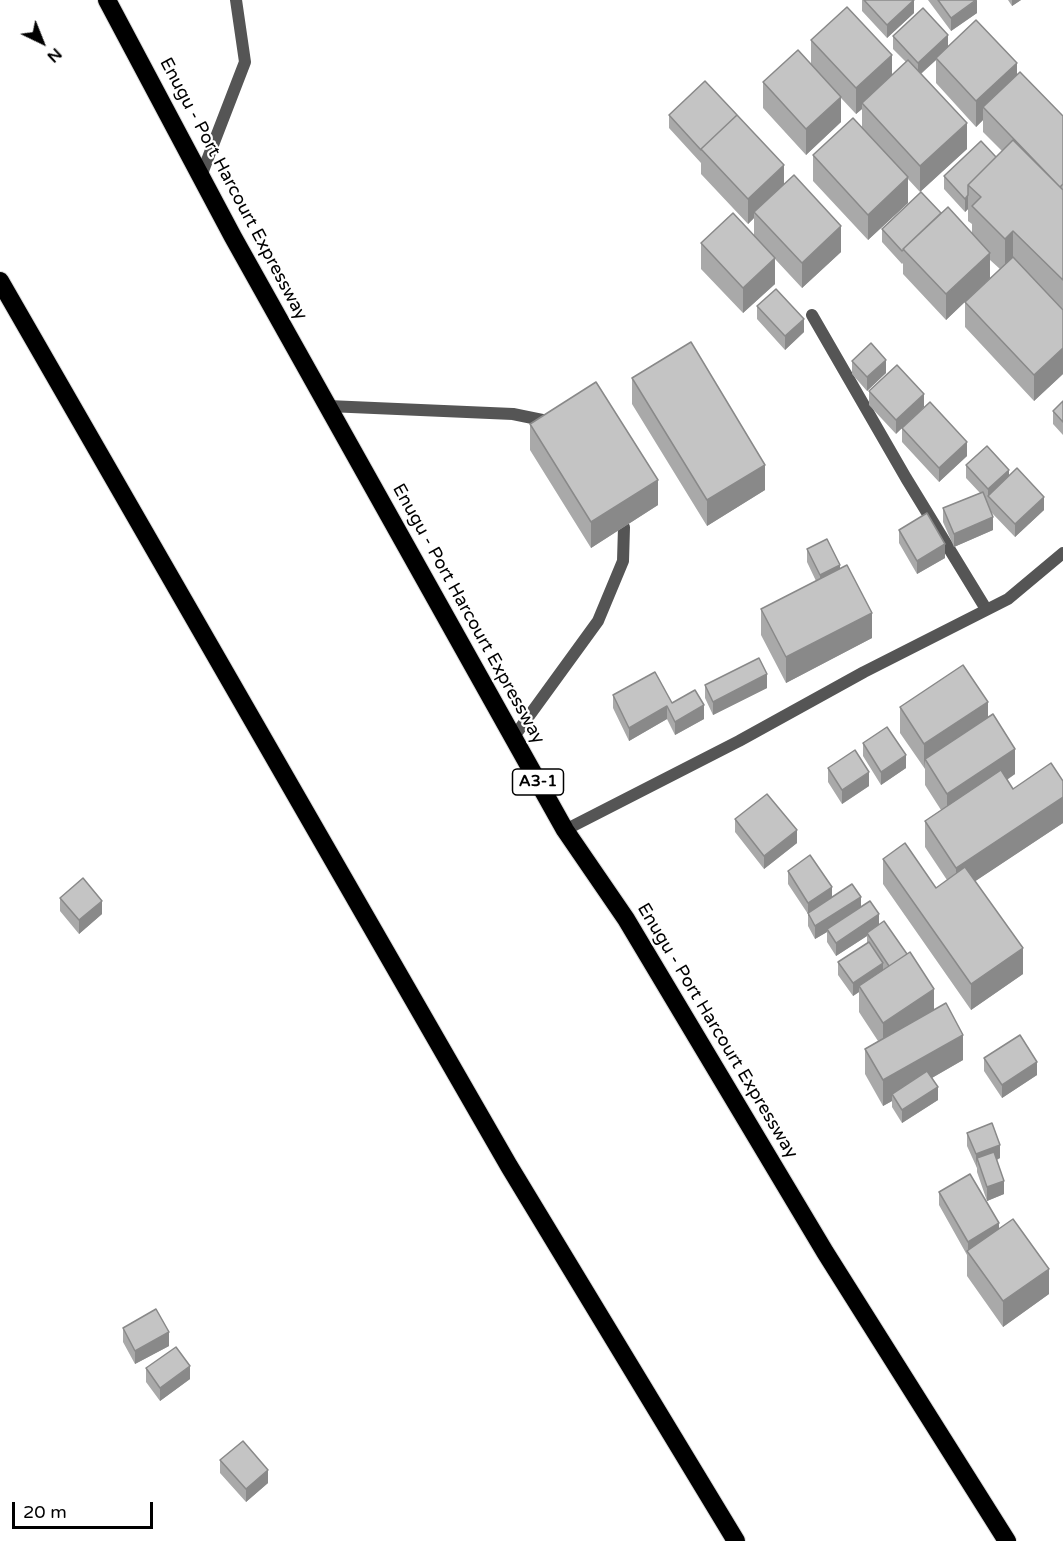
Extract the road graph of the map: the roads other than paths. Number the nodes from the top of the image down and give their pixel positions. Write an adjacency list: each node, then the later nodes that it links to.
1 (107, 0): 3 (highway, Enugu - Port Harcourt Expressway / A3-1)
2 (236, 0): 3 (street)
3 (201, 176): 6 (highway, Enugu - Port Harcourt Expressway / A3-1)
4 (0, 281): 13 (highway)
5 (813, 315): 10 (street)
6 (328, 406): 7 (street); 11 (highway, Enugu - Port Harcourt Expressway / A3-1)
7 (568, 425)
8 (624, 527): 11 (street)
9 (1063, 553): 10 (street)
10 (986, 609): 12 (street)
11 (513, 738): 12 (highway, Enugu - Port Harcourt Expressway / A3-1)
12 (565, 830): 14 (highway, Enugu - Port Harcourt Expressway / A3-1)
13 (736, 1541)
14 (1007, 1541)

